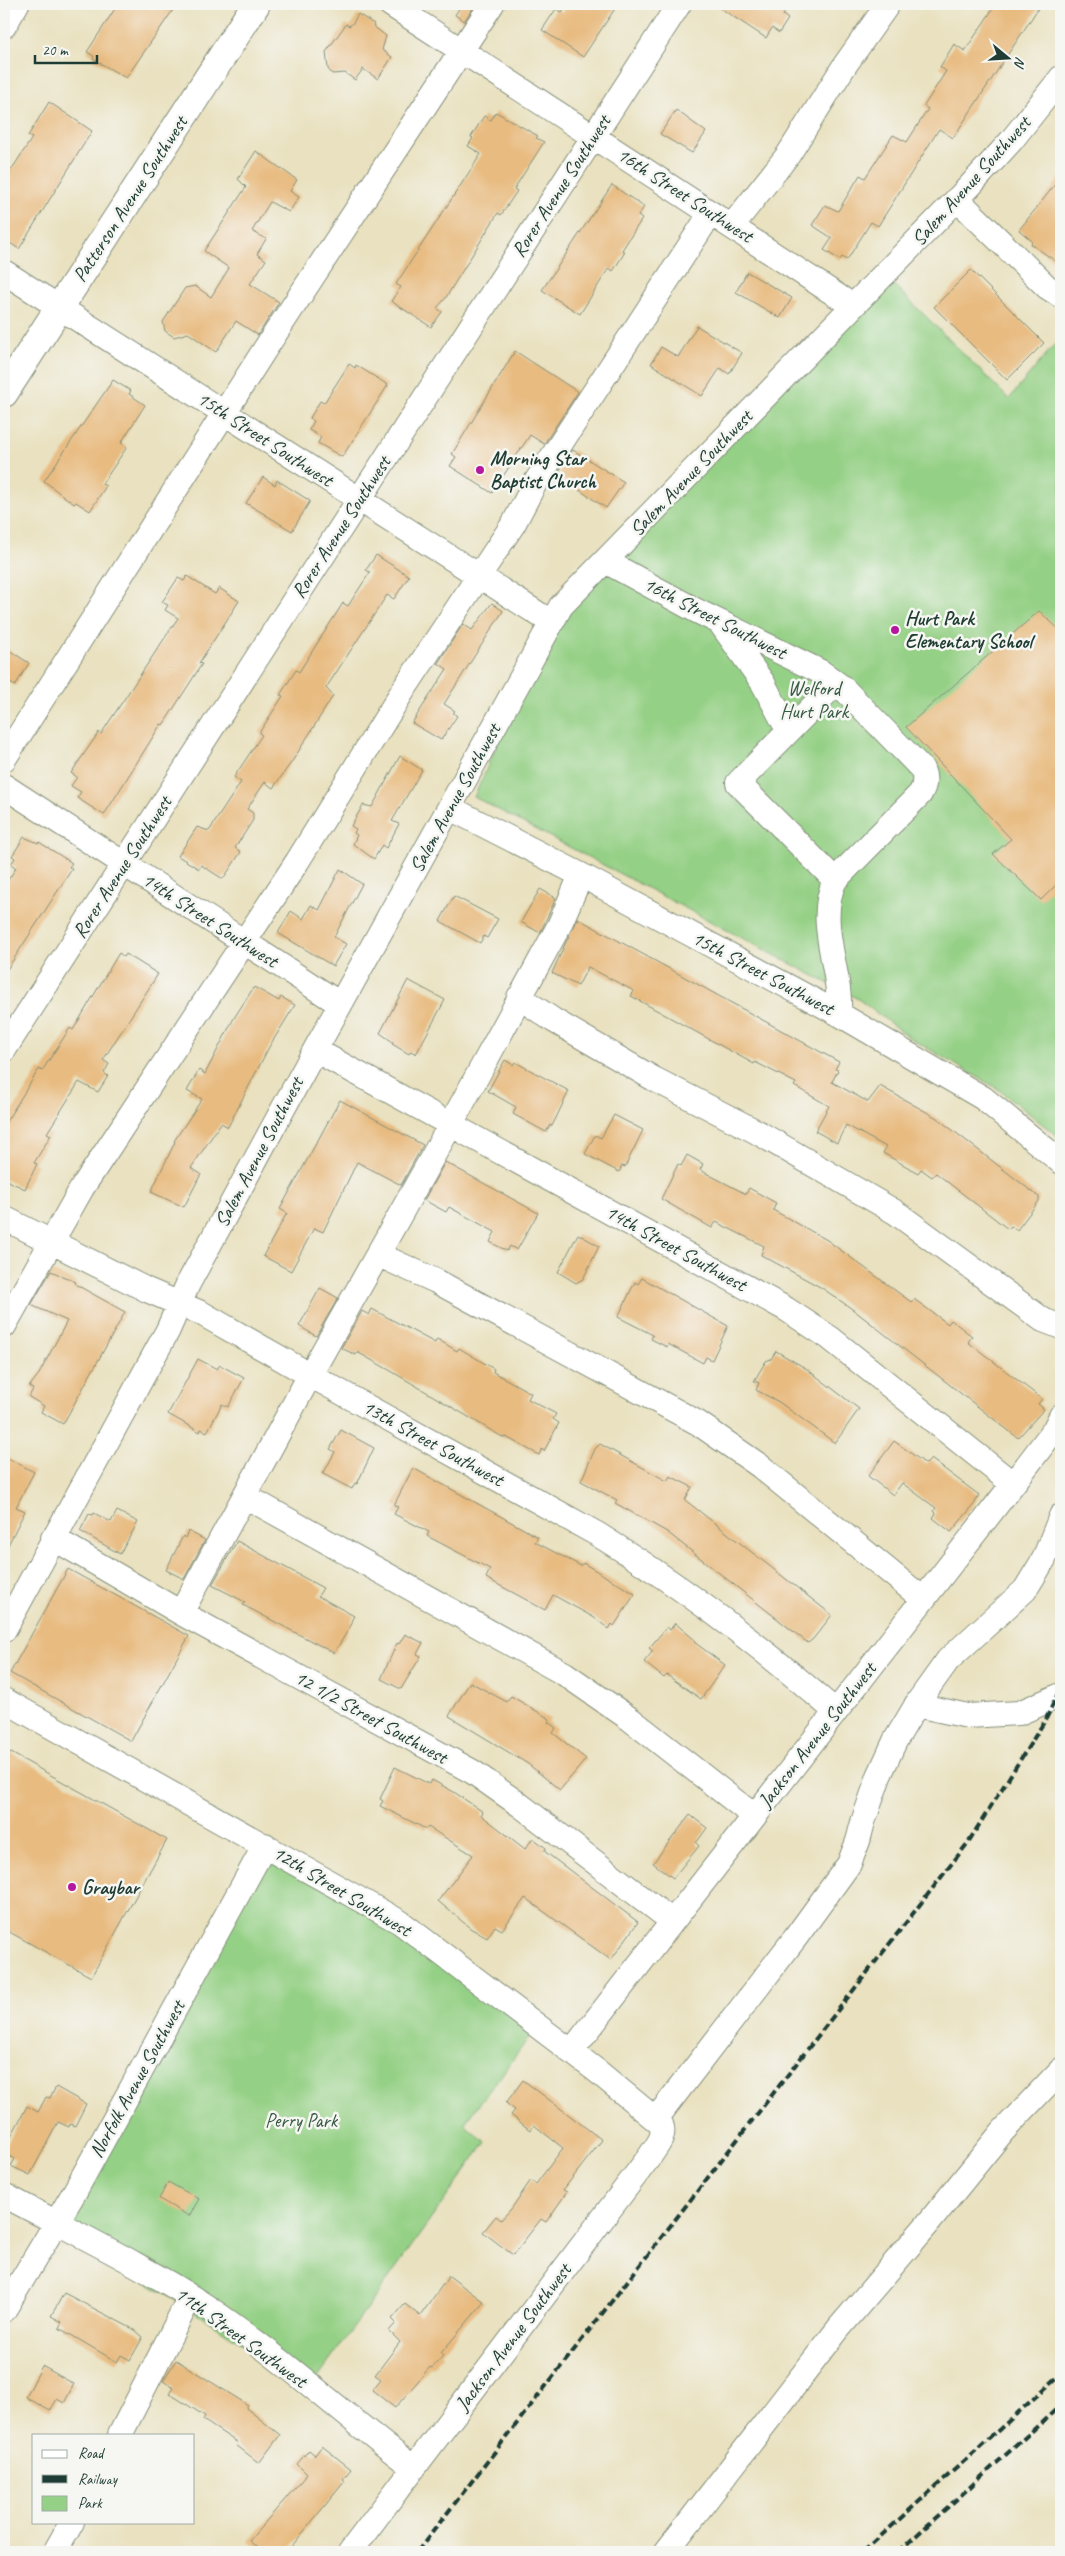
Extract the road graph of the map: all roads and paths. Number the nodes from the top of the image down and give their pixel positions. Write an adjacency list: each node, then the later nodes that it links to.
1 (17, 4): 7 (street)
2 (256, 4): 17 (main road, Patterson Avenue Southwest)
3 (390, 4): 8 (street, 16th Street Southwest)
4 (492, 4): 8 (street)
5 (679, 4): 10 (street, Rorer Avenue Southwest)
6 (888, 4): 13 (street)
7 (4, 26)
8 (462, 50): 10 (street, 16th Street Southwest); 19 (street)
9 (1061, 78): 11 (street, Salem Avenue Southwest)
10 (594, 136): 12 (street, 16th Street Southwest); 20 (street, Rorer Avenue Southwest)
11 (958, 199): 15 (street); 16 (street, Salem Avenue Southwest)
12 (711, 213): 13 (street, 16th Street Southwest); 22 (street)
13 (732, 226): 16 (street, 16th Street Southwest)
14 (4, 272): 17 (street, 15th Street Southwest)
15 (1061, 296)
16 (854, 306): 21 (street, Salem Avenue Southwest)
17 (59, 308): 18 (main road, Patterson Avenue Southwest); 19 (street, 15th Street Southwest)
18 (4, 394)
19 (226, 414): 20 (street, 15th Street Southwest); 27 (street)
20 (359, 499): 22 (street, 15th Street Southwest); 30 (street, Rorer Avenue Southwest)
21 (605, 560): 23 (street, Salem Avenue Southwest); 24 (street, 16th Street Southwest)
22 (478, 576): 23 (street, 15th Street Southwest); 33 (street)
23 (551, 622): 29 (street, Salem Avenue Southwest)
24 (719, 622): 25 (street, 16th Street Southwest); 26 (street)
25 (836, 683): 26 (street); 32 (street, 16th Street Southwest)
26 (788, 730): 32 (street)
27 (4, 759)
28 (4, 786): 30 (street, 14th Street Southwest)
29 (450, 808): 31 (street, 15th Street Southwest); 35 (street, Salem Avenue Southwest)
30 (124, 865): 33 (street, 14th Street Southwest); 37 (street, Rorer Avenue Southwest)
31 (581, 875): 34 (street); 36 (street, 15th Street Southwest)
32 (835, 880): 36 (street, 16th Street Southwest)
33 (244, 942): 35 (street, 14th Street Southwest); 42 (street)
34 (519, 997): 39 (street); 46 (street)
35 (340, 1004): 38 (street, Salem Avenue Southwest)
36 (839, 1014): 40 (street, 15th Street Southwest)
37 (4, 1050)
38 (315, 1050): 39 (street, 14th Street Southwest); 44 (street, Salem Avenue Southwest)
39 (451, 1124): 43 (street); 49 (street, 14th Street Southwest)
40 (1061, 1162)
41 (4, 1218): 42 (street, 13th Street Southwest)
42 (53, 1242): 44 (street, 13th Street Southwest); 45 (street)
43 (379, 1255): 47 (street); 53 (street)
44 (179, 1304): 47 (street, 13th Street Southwest); 52 (street, Salem Avenue Southwest)
45 (4, 1326)
46 (1061, 1327)
47 (310, 1376): 50 (street); 59 (street, 13th Street Southwest)
48 (1061, 1416): 49 (street, Jackson Avenue Southwest)
49 (1013, 1484): 53 (street, Jackson Avenue Southwest)
50 (245, 1496): 54 (street); 60 (street)
51 (1061, 1516): 58 (street)
52 (53, 1538): 54 (street, 12 1/2 Street Southwest); 55 (street, Salem Avenue Southwest)
53 (923, 1599): 59 (street, Jackson Avenue Southwest)
54 (181, 1613): 62 (street, 12 1/2 Street Southwest)
55 (4, 1630)
56 (1061, 1695): 58 (street)
57 (4, 1700): 61 (street, 12th Street Southwest)
58 (916, 1705): 65 (street)
59 (835, 1711): 60 (street, Jackson Avenue Southwest)
60 (754, 1816): 62 (street, Jackson Avenue Southwest)
61 (265, 1845): 63 (street, 12th Street Southwest); 67 (street, Norfolk Avenue Southwest)
62 (672, 1921): 63 (street, Jackson Avenue Southwest)
63 (571, 2052): 65 (street, 12th Street Southwest)
64 (1061, 2070): 75 (street)
65 (656, 2119): 71 (street, Jackson Avenue Southwest)
66 (4, 2195): 67 (street, 11th Street Southwest)
67 (55, 2223): 68 (street, 11th Street Southwest); 69 (street, Norfolk Avenue Southwest)
68 (190, 2297): 70 (street); 71 (street, 11th Street Southwest)
69 (4, 2310)
70 (121, 2434)
71 (414, 2468): 74 (street, Jackson Avenue Southwest)
72 (71, 2524): 73 (street)
73 (55, 2552)
74 (350, 2552)
75 (666, 2552)

